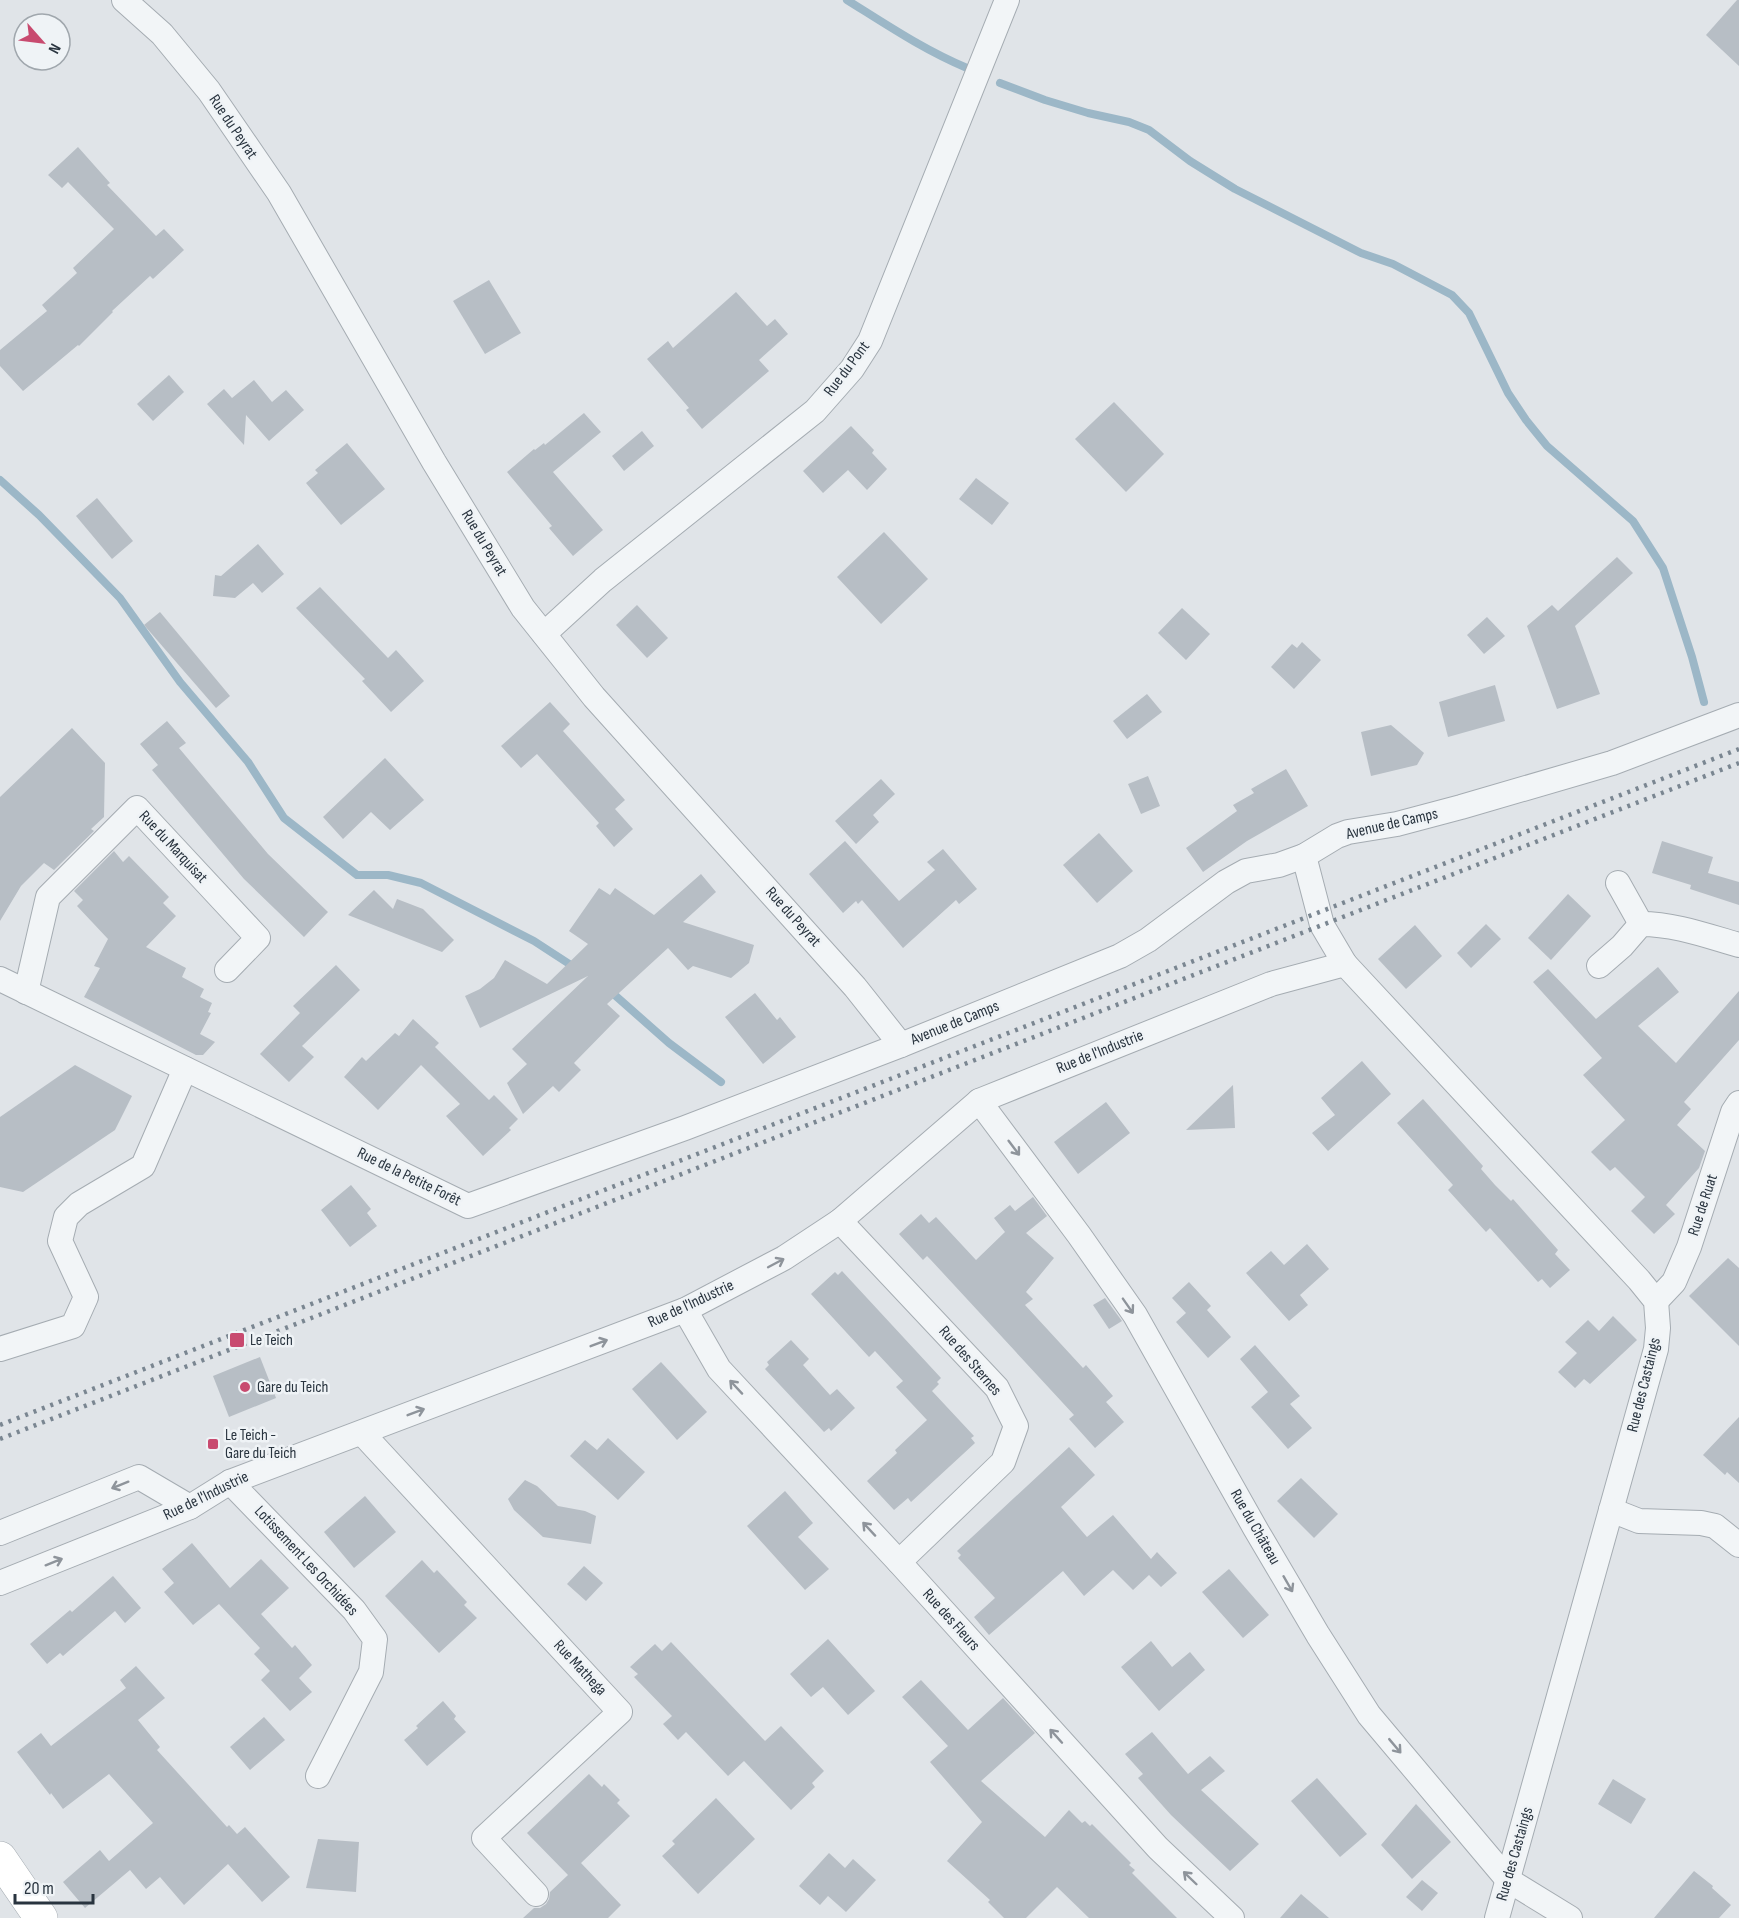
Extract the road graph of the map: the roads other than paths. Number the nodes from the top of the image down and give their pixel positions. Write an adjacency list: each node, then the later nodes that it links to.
1 (124, 0): 3 (street, Rue du Peyrat)
2 (1007, 0): 3 (street, Rue du Pont)
3 (544, 634): 14 (street, Rue du Peyrat)
4 (1739, 715): 5 (street, Avenue de Camps)
5 (1304, 856): 9 (street); 14 (street, Avenue de Camps)
6 (1618, 883): 7 (street)
7 (1641, 924): 8 (street); 10 (street)
8 (1739, 945)
9 (1345, 964): 16 (street, Rue de l'Industrie); 19 (street)
10 (1599, 966)
11 (227, 970): 13 (street, Rue du Marquisat)
12 (0, 979): 13 (street, Rue de la Petite Forêt)
13 (26, 992): 15 (street, Rue de la Petite Forêt)
14 (901, 1045): 15 (street, Rue de la Petite Forêt)
15 (185, 1069): 21 (street)
16 (979, 1101): 18 (street, Rue de l'Industrie); 32 (street, Rue du Château, one-way to 32)
17 (1739, 1103): 19 (street, Rue de Ruat)
18 (840, 1221): 20 (street, Rue de l'Industrie, one-way to 18); 28 (street, Rue des Sternes)
19 (1656, 1301): 25 (street, Rue des Castaings)
20 (685, 1310): 22 (street, Rue de l'Industrie, one-way to 20); 28 (street, Rue des Fleurs, one-way to 20)
21 (0, 1349)
22 (362, 1433): 23 (street, Rue de l'Industrie); 33 (street, Rue Mathega)
23 (230, 1482): 24 (street, Rue de l'Industrie); 30 (street, Lotissement Les Orchidées)
24 (190, 1507): 26 (street, one-way to 26); 29 (street, Rue de l'Industrie, one-way to 24)
25 (1611, 1510): 27 (street); 32 (street, Rue des Castaings)
26 (0, 1533)
27 (1739, 1545)
28 (899, 1562): 35 (street, Rue des Fleurs, one-way to 28)
29 (0, 1583)
30 (318, 1776)
31 (0, 1858): 34 (main road)
32 (1508, 1880): 36 (street, Rue des Castaings); 37 (street, Rue du Château)
33 (536, 1894)
34 (41, 1918)
35 (1232, 1918)
36 (1497, 1918)
37 (1570, 1918)

